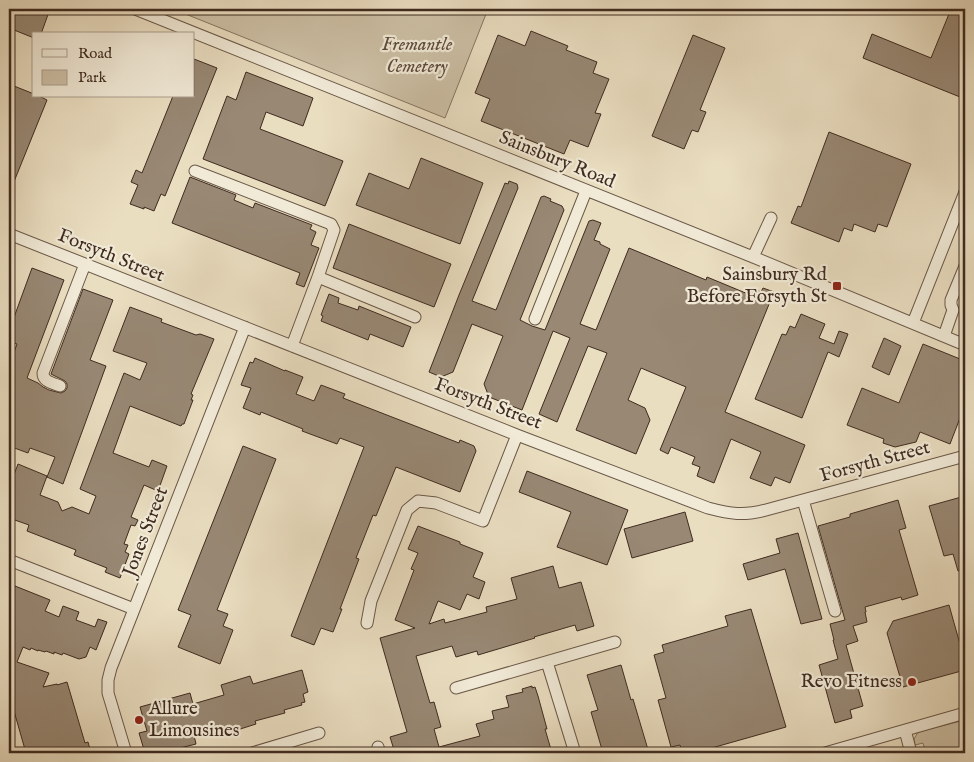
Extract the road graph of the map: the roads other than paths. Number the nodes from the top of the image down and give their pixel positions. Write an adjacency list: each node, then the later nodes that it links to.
1 (135, 9): 2 (street, Sainsbury Road)
2 (192, 32)
3 (195, 33): 5 (street, Sainsbury Road)
4 (195, 172): 12 (street)
5 (586, 191): 9 (street, Sainsbury Road); 14 (street)
6 (965, 192): 15 (street)
7 (771, 218): 9 (street)
8 (9, 234): 10 (street, Forsyth Street)
9 (752, 257): 15 (street, Sainsbury Road)
10 (85, 264): 16 (street, Forsyth Street); 20 (street)
11 (965, 266): 17 (street)
12 (318, 277): 13 (street); 19 (street)
13 (415, 317)
14 (535, 319)
15 (913, 323): 17 (street, Sainsbury Road)
16 (245, 327): 19 (street, Forsyth Street); 25 (street, Jones Street)
17 (944, 336): 18 (street, Sainsbury Road)
18 (965, 345)
19 (292, 346): 21 (street, Forsyth Street)
20 (60, 386)
21 (517, 435): 23 (street, Forsyth Street); 27 (street)
22 (965, 456): 23 (street, Forsyth Street)
23 (803, 500): 26 (street)
24 (9, 560): 25 (street)
25 (134, 609): 34 (street, Jones Street)
26 (835, 611)
27 (367, 623)
28 (615, 642): 29 (street)
29 (547, 662): 30 (street); 36 (street)
30 (456, 688)
31 (965, 713): 32 (street)
32 (904, 730): 37 (street); 38 (street)
33 (319, 733): 35 (street)
34 (126, 753)
35 (252, 753)
36 (575, 753)
37 (825, 753)
38 (911, 753)

